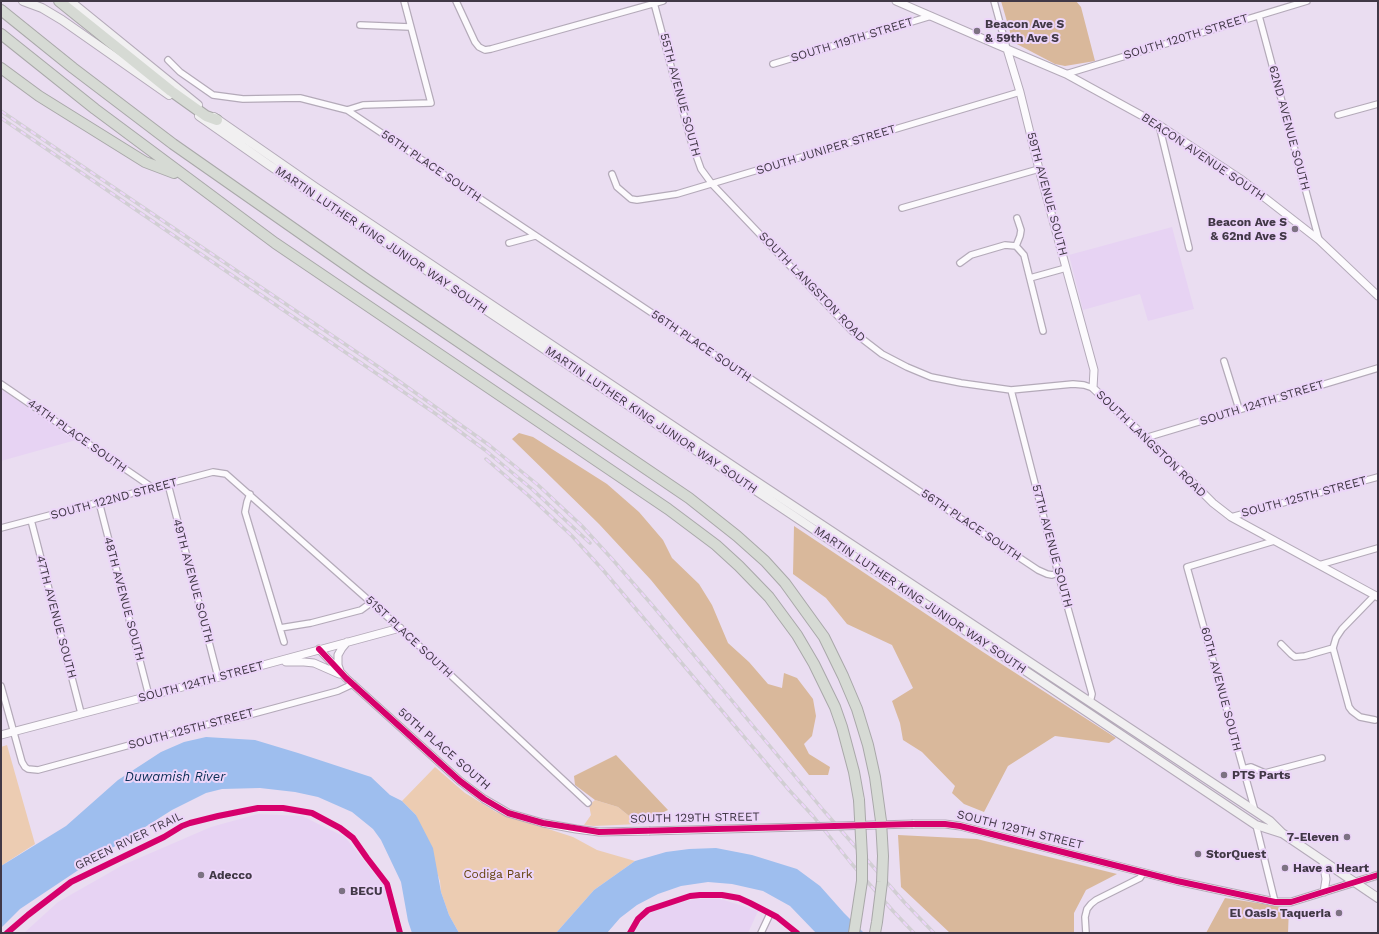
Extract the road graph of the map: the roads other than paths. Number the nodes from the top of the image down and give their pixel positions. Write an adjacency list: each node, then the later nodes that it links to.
1 (23, 1): 89 (main road, MARTIN LUTHER KING JUNIOR WAY SOUTH)
2 (59, 1): 26 (highway)
3 (70, 1): 26 (main road, MARTIN LUTHER KING JUNIOR WAY SOUTH)
4 (404, 1): 15 (street)
5 (456, 1): 10 (street)
6 (663, 1): 10 (street)
7 (896, 1): 12 (street, BEACON AVENUE SOUTH)
8 (994, 1): 17 (street, 59TH AVENUE SOUTH)
9 (1307, 1): 13 (street, SOUTH 120TH STREET)
10 (654, 4): 31 (street, 55TH AVENUE SOUTH)
11 (1, 10): 102 (highway, bridge)
12 (931, 16): 17 (street, BEACON AVENUE SOUTH); 19 (street, SOUTH 119TH STREET)
13 (1258, 16): 21 (street, SOUTH 120TH STREET); 35 (street, 62ND AVENUE SOUTH)
14 (360, 25): 15 (street)
15 (410, 27): 24 (street)
16 (1, 34): 30 (highway)
17 (1007, 49): 21 (street, BEACON AVENUE SOUTH); 22 (street, 59TH AVENUE SOUTH)
18 (168, 60): 24 (street)
19 (773, 64)
20 (1, 68): 30 (highway)
21 (1066, 74): 27 (street, BEACON AVENUE SOUTH)
22 (1020, 92): 28 (street, 59TH AVENUE SOUTH); 31 (street, SOUTH JUNIPER STREET)
23 (1378, 104): 25 (street)
24 (347, 110): 34 (street, 56TH PLACE SOUTH)
25 (1338, 115)
26 (217, 120): 80 (main road, MARTIN LUTHER KING JUNIOR WAY SOUTH)
27 (1159, 125): 35 (street, BEACON AVENUE SOUTH); 38 (street)
28 (1039, 168): 32 (street); 40 (street, 59TH AVENUE SOUTH)
29 (612, 174): 31 (street, SOUTH JUNIPER STREET)
30 (187, 178): 101 (highway, bridge)
31 (712, 184): 48 (street, SOUTH LANGSTON ROAD)
32 (902, 208)
33 (1018, 218): 37 (street)
34 (535, 236): 36 (street); 63 (street, 56TH PLACE SOUTH)
35 (1319, 240): 42 (street, BEACON AVENUE SOUTH)
36 (509, 243)
37 (1016, 246): 39 (street); 41 (street)
38 (1189, 248)
39 (960, 263)
40 (1066, 268): 41 (street); 47 (street, 59TH AVENUE SOUTH)
41 (1030, 278): 43 (street)
42 (1378, 296)
43 (1043, 331)
44 (1224, 361): 49 (street)
45 (1378, 368): 49 (street, SOUTH 124TH STREET)
46 (1, 384): 54 (street, 44TH PLACE SOUTH)
47 (1093, 388): 48 (street, SOUTH LANGSTON ROAD); 50 (street, SOUTH LANGSTON ROAD)
48 (1012, 390): 63 (street, 57TH AVENUE SOUTH)
49 (1239, 409): 50 (street, SOUTH 124TH STREET)
50 (1145, 438): 57 (street, SOUTH LANGSTON ROAD)
51 (226, 474): 53 (street, SOUTH 122ND STREET); 55 (street, 51ST PLACE SOUTH)
52 (1378, 477): 57 (street, SOUTH 125TH STREET)
53 (168, 484): 54 (street, SOUTH 122ND STREET); 76 (street, 49TH AVENUE SOUTH)
54 (153, 488): 56 (street, SOUTH 122ND STREET)
55 (250, 494): 65 (street, 51ST PLACE SOUTH); 66 (street)
56 (99, 502): 58 (street, SOUTH 122ND STREET); 79 (street, 48TH AVENUE SOUTH)
57 (1231, 517): 60 (street, SOUTH LANGSTON ROAD)
58 (31, 520): 59 (street, SOUTH 122ND STREET); 81 (street, 47TH AVENUE SOUTH)
59 (1, 528)
60 (1274, 541): 62 (street, SOUTH LANGSTON ROAD); 86 (street, 60TH AVENUE SOUTH)
61 (1378, 548): 62 (street)
62 (1318, 565): 64 (street, SOUTH LANGSTON ROAD)
63 (1058, 573): 80 (street, 57TH AVENUE SOUTH)
64 (1377, 596): 71 (street)
65 (372, 602): 66 (street); 67 (street, 51ST PLACE SOUTH)
66 (280, 628): 68 (street)
67 (400, 628): 69 (street, SOUTH 124TH STREET); 87 (street, 51ST PLACE SOUTH)
68 (284, 642)
69 (347, 642): 72 (street, SOUTH 124TH STREET); 75 (street)
70 (1282, 644): 71 (street)
71 (1333, 648): 82 (street)
72 (319, 650): 73 (street, SOUTH 124TH STREET); 74 (street); 75 (street, 50TH PLACE SOUTH)
73 (264, 664): 74 (street); 76 (street, SOUTH 124TH STREET)
74 (322, 666): 75 (street)
75 (344, 675): 77 (street, 50TH PLACE SOUTH)
76 (218, 677): 79 (street, SOUTH 124TH STREET)
77 (353, 684): 83 (street, SOUTH 125TH STREET); 90 (street, 50TH PLACE SOUTH)
78 (1, 686): 83 (street)
79 (150, 696): 81 (street, SOUTH 124TH STREET)
80 (1090, 702): 88 (main road, MARTIN LUTHER KING JUNIOR WAY SOUTH)
81 (81, 713): 83 (street, SOUTH 124TH STREET)
82 (1375, 720)
83 (13, 731): 84 (street, SOUTH 124TH STREET)
84 (1, 735)
85 (1322, 758): 86 (street)
86 (1243, 769): 88 (street, 60TH AVENUE SOUTH)
87 (588, 803)
88 (1255, 811): 91 (main road, MARTIN LUTHER KING JUNIOR WAY SOUTH)
89 (1256, 825): 91 (main road, MARTIN LUTHER KING JUNIOR WAY SOUTH); 98 (street)
90 (576, 829): 93 (street, SOUTH 129TH STREET, bridge)
91 (1282, 833): 92 (main road, MARTIN LUTHER KING JUNIOR WAY SOUTH)
92 (1323, 861): 95 (main road, MARTIN LUTHER KING JUNIOR WAY SOUTH); 96 (street)
93 (1142, 873): 98 (street, SOUTH 129TH STREET); 103 (street)
94 (1378, 875): 95 (street, SOUTH 129TH STREET)
95 (1355, 882): 96 (street, SOUTH 129TH STREET); 97 (main road, MARTIN LUTHER KING JUNIOR WAY SOUTH)
96 (1324, 892): 98 (street, SOUTH 129TH STREET)
97 (1378, 898)
98 (1275, 902)
99 (769, 916): 100 (street)
100 (761, 933)
101 (854, 933)
102 (875, 933)
103 (1086, 933)

